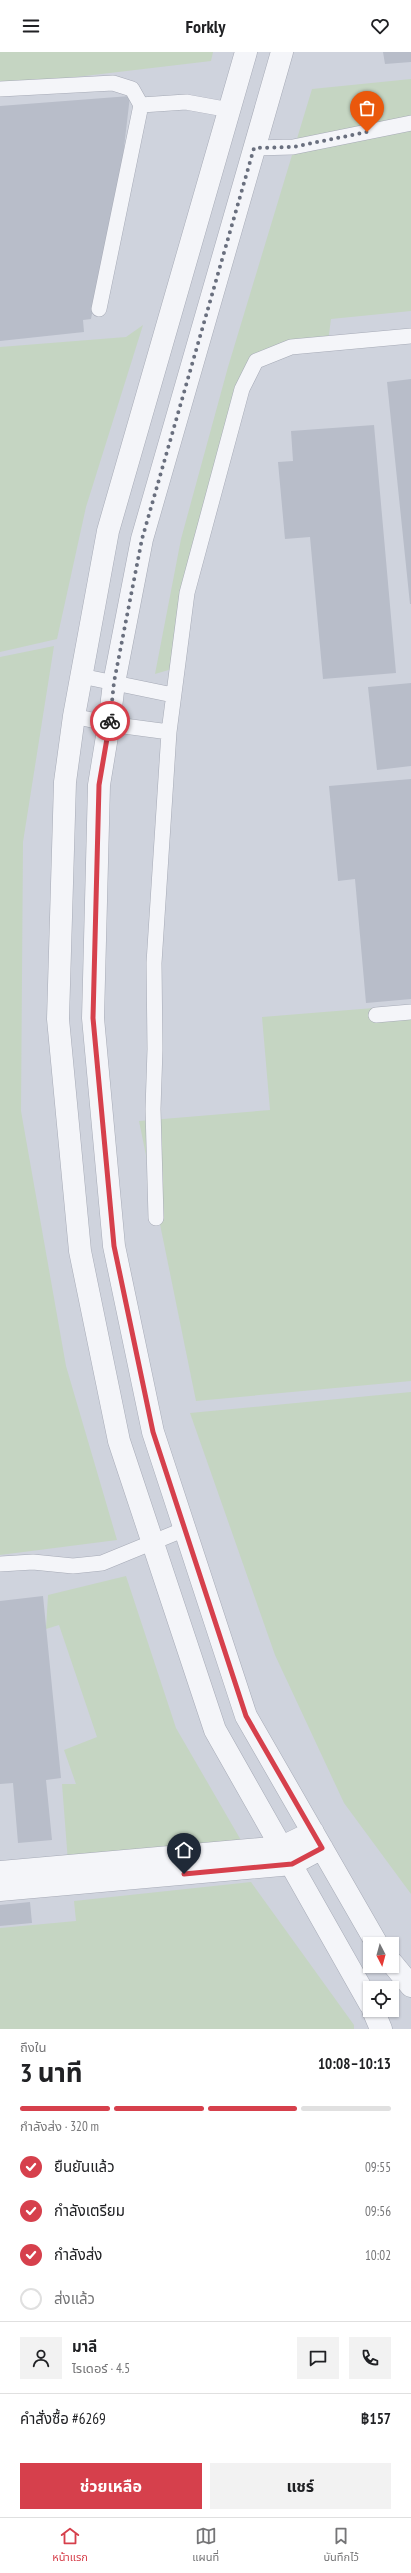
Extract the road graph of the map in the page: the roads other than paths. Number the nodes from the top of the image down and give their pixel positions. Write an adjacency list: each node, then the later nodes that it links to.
1 (246, 52): 5 (street)
2 (282, 52): 7 (street)
3 (0, 89): 4 (lane)
4 (141, 105): 5 (lane); 8 (lane)
5 (230, 110): 10 (street)
6 (411, 123): 7 (lane)
7 (254, 148): 11 (street)
8 (99, 308)
9 (411, 336): 12 (lane)
10 (82, 676): 11 (lane); 13 (street)
11 (114, 682): 12 (lane); 14 (street)
12 (173, 696): 15 (lane)
13 (74, 716): 14 (lane); 20 (street)
14 (109, 724): 15 (lane); 19 (street)
15 (169, 732): 18 (lane)
16 (411, 1012): 17 (lane)
17 (376, 1015)
18 (156, 1218)
19 (185, 1529): 20 (lane); 22 (street)
20 (151, 1542): 21 (lane); 23 (street)
21 (0, 1564)
22 (317, 1840): 23 (street); 26 (street)
23 (287, 1856): 24 (street); 25 (street); 29 (street)
24 (0, 1872)
25 (0, 1890)
26 (373, 1937)
27 (399, 1971): 28 (street)
28 (411, 1986)
29 (363, 1992)
30 (376, 2017): 31 (street)
31 (381, 2029)

